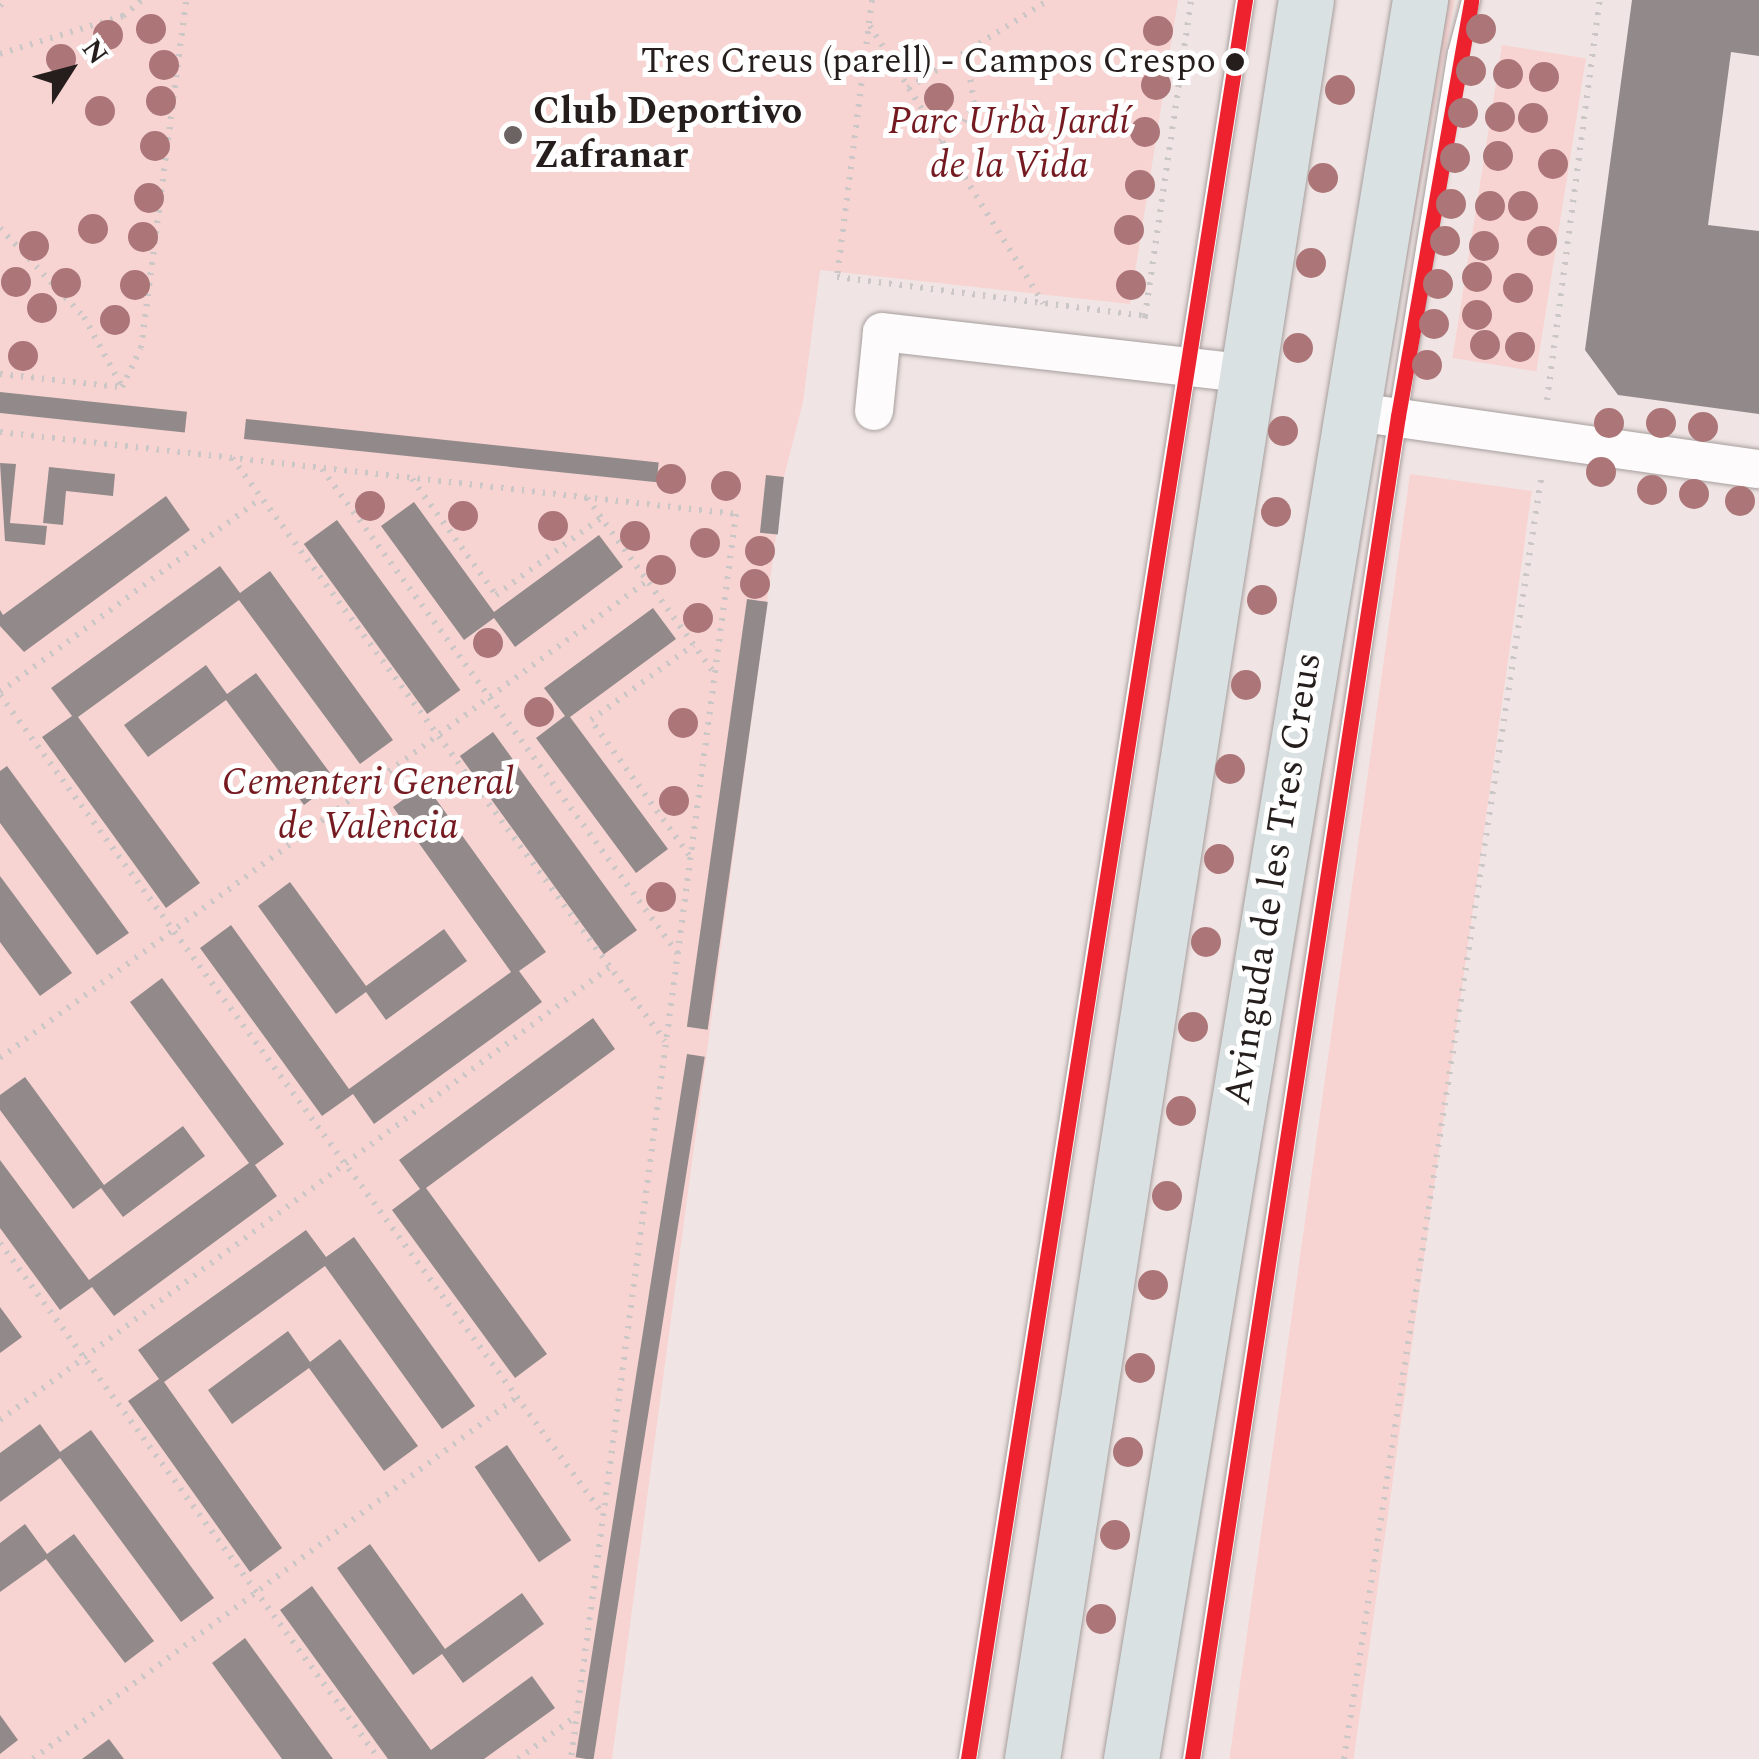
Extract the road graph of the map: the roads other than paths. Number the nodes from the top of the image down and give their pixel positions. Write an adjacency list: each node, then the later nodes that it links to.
1 (1246, 0): 5 (lane)
2 (1306, 0): 6 (main road)
3 (1420, 0): 8 (main road, Avinguda de les Tres Creus)
4 (1471, 0): 8 (lane, Avinguda de les Tres Creus)
5 (1186, 366): 6 (street); 7 (street); 10 (lane)
6 (1253, 374): 11 (main road)
7 (874, 411)
8 (1374, 414): 9 (street); 12 (main road, Avinguda de les Tres Creus); 13 (lane, Avinguda de les Tres Creus)
9 (1759, 469)
10 (968, 1759)
11 (1032, 1759)
12 (1131, 1759)
13 (1192, 1759)

